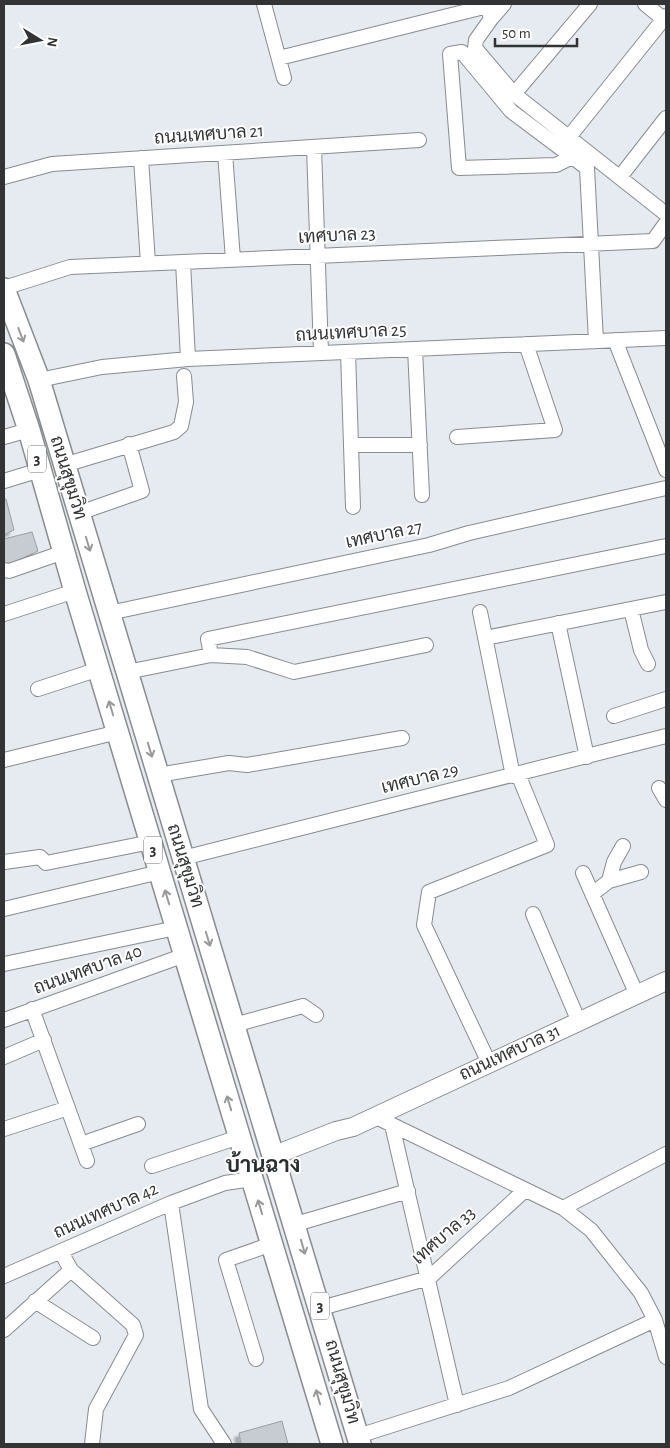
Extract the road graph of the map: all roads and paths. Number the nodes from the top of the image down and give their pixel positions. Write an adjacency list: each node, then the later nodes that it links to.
1 (264, 4): 7 (street)
2 (504, 4): 5 (street)
3 (590, 4): 9 (street)
4 (645, 4): 6 (street)
5 (489, 10): 7 (street); 9 (street)
6 (665, 19): 11 (street)
7 (279, 58): 8 (street)
8 (284, 78)
9 (514, 94): 11 (street)
10 (666, 118): 18 (street)
11 (569, 137): 18 (street)
12 (419, 140): 13 (street, ถนนเทศบาล 21)
13 (314, 147): 14 (street, ถนนเทศบาล 21); 22 (street)
14 (225, 153): 16 (street, ถนนเทศบาล 21); 23 (street)
15 (572, 157): 15 (street); 21 (street)
16 (141, 158): 17 (street, ถนนเทศบาล 21); 25 (street)
17 (4, 177)
18 (620, 177): 19 (street)
19 (666, 214)
20 (666, 223): 21 (street, เทศบาล 23)
21 (591, 244): 22 (street, เทศบาล 23); 29 (street)
22 (319, 256): 23 (street, เทศบาล 23); 33 (street)
23 (233, 259): 24 (street, เทศบาล 23)
24 (183, 262): 25 (street, เทศบาล 23); 34 (street)
25 (148, 263): 26 (street, เทศบาล 23)
26 (4, 288): 37 (highway, ถนนสุขุมวิท / 3, one-way to 37)
27 (666, 338): 28 (street, ถนนเทศบาล 25)
28 (615, 340): 29 (street, ถนนเทศบาล 25); 46 (street)
29 (596, 341): 30 (street, ถนนเทศบาล 25)
30 (526, 344): 31 (street, ถนนเทศบาล 25); 39 (street)
31 (415, 349): 32 (street, ถนนเทศบาล 25); 43 (street)
32 (348, 352): 33 (street, ถนนเทศบาล 25); 42 (street)
33 (321, 353): 34 (street, ถนนเทศบาล 25)
34 (188, 359): 37 (street, ถนนเทศบาล 25)
35 (8, 371): 37 (highway); 38 (highway, ถนนสุขุมวิท / 3)
36 (184, 376): 41 (street)
37 (39, 380): 44 (highway, ถนนสุขุมวิท / 3)
38 (29, 430): 40 (street); 45 (highway, ถนนสุขุมวิท / 3)
39 (457, 436)
40 (4, 437)
41 (129, 444): 44 (street); 51 (street)
42 (351, 445): 43 (street); 50 (street)
43 (420, 445): 49 (street)
44 (64, 465): 51 (highway, ถนนสุขุมวิท / 3)
45 (40, 470): 47 (street); 53 (highway, ถนนสุขุมวิท / 3)
46 (666, 470)
47 (4, 481)
48 (666, 488): 59 (street, เทศบาล 27)
49 (422, 496)
50 (353, 507)
51 (79, 513): 59 (highway, ถนนสุขุมวิท / 3, one-way to 59)
52 (666, 546): 64 (street)
53 (64, 552): 54 (street); 55 (highway, ถนนสุขุมวิท / 3)
54 (4, 570)
55 (75, 591): 60 (street); 66 (highway, ถนนสุขุมวิท / 3)
56 (666, 602): 57 (street)
57 (631, 609): 61 (street); 65 (street)
58 (480, 612): 62 (street)
59 (109, 613): 67 (highway, ถนนสุขุมวิท / 3)
60 (4, 614)
61 (558, 623): 62 (street); 74 (street)
62 (485, 638): 77 (street)
63 (426, 645): 64 (street)
64 (210, 655): 67 (street)
65 (648, 664)
66 (99, 669): 68 (street); 71 (highway, ถนนสุขุมวิท / 3, one-way to 66)
67 (127, 672): 76 (highway, ถนนสุขุมวิท / 3, one-way to 76)
68 (38, 689)
69 (666, 699): 70 (street)
70 (614, 716)
71 (118, 732): 75 (street); 78 (highway, ถนนสุขุมวิท / 3)
72 (666, 736): 74 (street, เทศบาล 29)
73 (402, 738): 76 (street)
74 (587, 757): 77 (street, เทศบาล 29)
75 (4, 760)
76 (158, 775): 80 (highway, ถนนสุขุมวิท / 3)
77 (515, 775): 80 (street, เทศบาล 29); 101 (street)
78 (151, 842): 81 (street); 82 (highway, ถนนสุขุมวิท / 3)
79 (623, 846): 85 (street)
80 (183, 858): 98 (highway, ถนนสุขุมวิท / 3, one-way to 98)
81 (4, 862)
82 (160, 872): 87 (street); 89 (highway, ถนนสุขุมวิท / 3, one-way to 82)
83 (640, 872): 85 (street)
84 (583, 873): 86 (street)
85 (609, 881): 86 (street)
86 (592, 894): 93 (street)
87 (4, 909)
88 (533, 914): 97 (street)
89 (176, 928): 90 (highway, ถนนสุขุมวิท / 3); 91 (street)
90 (184, 955): 94 (street, ถนนเทศบาล 40); 107 (highway, ถนนสุขุมวิท / 3, one-way to 90)
91 (4, 964)
92 (666, 981): 93 (main road, ถนนเทศบาล 31)
93 (637, 995): 97 (main road, ถนนเทศบาล 31)
94 (32, 1009): 96 (street, ถนนเทศบาล 40); 99 (street)
95 (316, 1015): 98 (street)
96 (4, 1020)
97 (578, 1022): 101 (main road, ถนนเทศบาล 31)
98 (234, 1025): 111 (highway, ถนนสุขุมวิท / 3)
99 (44, 1040): 100 (street); 102 (street)
100 (4, 1057)
101 (489, 1063): 103 (main road, ถนนเทศบาล 31)
102 (68, 1108): 106 (street); 108 (street)
103 (374, 1116): 105 (street); 111 (main road, ถนนเทศบาล 31)
104 (138, 1124): 108 (street)
105 (392, 1125): 114 (street); 115 (street)
106 (4, 1129)
107 (239, 1137): 112 (street); 113 (highway, ถนนสุขุมวิท / 3)
108 (81, 1144): 110 (street)
109 (666, 1154): 117 (street)
110 (87, 1160)
111 (277, 1161): 113 (highway); 118 (highway, ถนนสุขุมวิท / 3)
112 (152, 1166)
113 (250, 1173): 116 (street, ถนนเทศบาล 42); 119 (highway, ถนนสุขุมวิท / 3, one-way to 113)
114 (524, 1190): 117 (street); 123 (street, เทศบาล 33)
115 (408, 1191): 118 (street); 123 (street)
116 (171, 1203): 120 (street, ถนนเทศบาล 42); 134 (street)
117 (562, 1208): 126 (street)
118 (296, 1224): 125 (highway, ถนนสุขุมวิท / 3, one-way to 125)
119 (272, 1244): 130 (street); 135 (highway, ถนนสุขุมวิท / 3, one-way to 119)
120 (61, 1252): 121 (street); 122 (street, ถนนเทศบาล 42)
121 (71, 1270): 124 (street); 133 (street)
122 (4, 1276)
123 (429, 1278): 125 (street, เทศบาล 33); 131 (street)
124 (35, 1302): 127 (street); 128 (street)
125 (320, 1308): 132 (highway, ถนนสุขุมวิท / 3)
126 (660, 1326): 129 (street); 131 (street)
127 (4, 1330)
128 (92, 1338)
129 (666, 1357)
130 (256, 1359)
131 (457, 1405): 132 (street)
132 (359, 1440)
133 (92, 1444)
134 (224, 1444)
135 (332, 1444)

